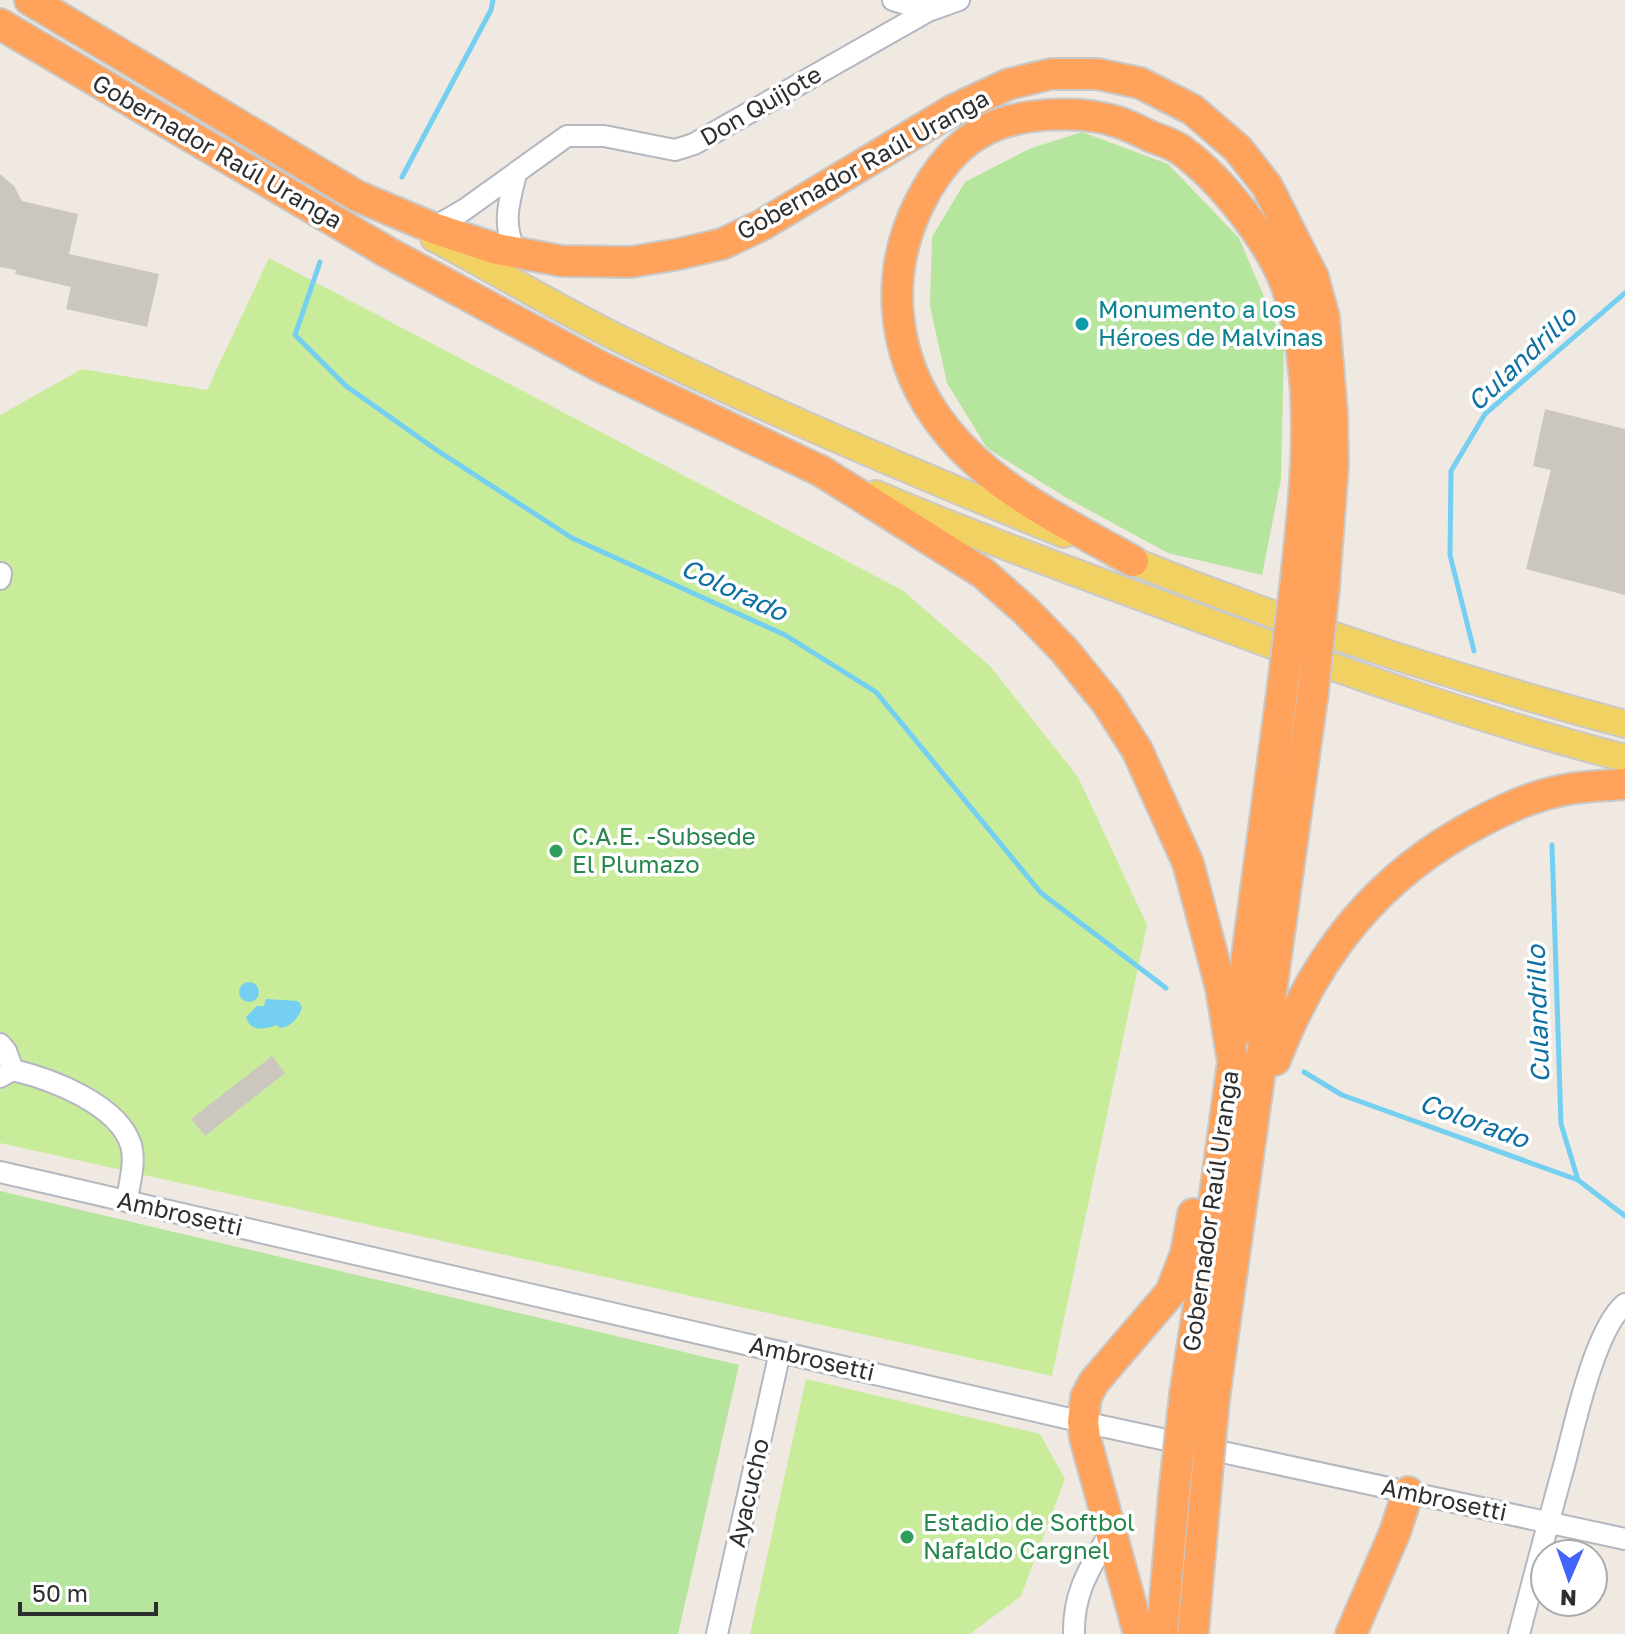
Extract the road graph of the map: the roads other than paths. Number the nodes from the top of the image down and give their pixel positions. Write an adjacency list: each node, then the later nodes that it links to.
1 (30, 0): 7 (highway, Gobernador Raúl Uranga)
2 (893, 0): 4 (street)
3 (959, 0): 4 (street, Don Quijote)
4 (928, 11): 6 (street, Don Quijote)
5 (0, 24): 10 (highway, Gobernador Raúl Uranga)
6 (516, 174): 8 (street, Don Quijote); 9 (street)
7 (357, 196): 8 (highway, Gobernador Raúl Uranga); 11 (main road, Gobernador Raúl Uranga)
8 (433, 228): 9 (highway, Gobernador Raúl Uranga)
9 (515, 251): 12 (highway, Gobernador Raúl Uranga)
10 (821, 471): 14 (main road, Gobernador Raúl Uranga); 17 (highway, Gobernador Raúl Uranga)
11 (1133, 561): 12 (highway); 13 (main road, Gobernador Raúl Uranga)
12 (1310, 583): 17 (highway, bridge); 19 (highway, Gobernador Raúl Uranga, bridge)
13 (1625, 724)
14 (1625, 758)
15 (1625, 784): 19 (highway)
16 (0, 1044): 18 (street)
17 (1233, 1062): 20 (highway, Gobernador Raúl Uranga)
18 (6, 1073): 22 (street)
19 (1257, 1107): 35 (highway, Gobernador Raúl Uranga, bridge)
20 (1221, 1151): 25 (highway); 30 (highway, Gobernador Raúl Uranga, bridge)
21 (0, 1172): 22 (street, Ambrosetti)
22 (127, 1201): 24 (street, Ambrosetti)
23 (1625, 1304): 27 (street)
24 (780, 1352): 25 (street, Ambrosetti); 31 (street, Ayacucho)
25 (1083, 1422): 26 (street, Ambrosetti); 28 (highway)
26 (1408, 1492): 27 (street, Ambrosetti); 36 (highway)
27 (1548, 1522): 29 (street, Ambrosetti); 37 (street)
28 (1110, 1533): 32 (street); 33 (highway)
29 (1625, 1539)
30 (1163, 1620): 34 (street)
31 (717, 1634)
32 (1074, 1634)
33 (1139, 1634)
34 (1148, 1634)
35 (1194, 1634)
36 (1351, 1634)
37 (1519, 1634)

